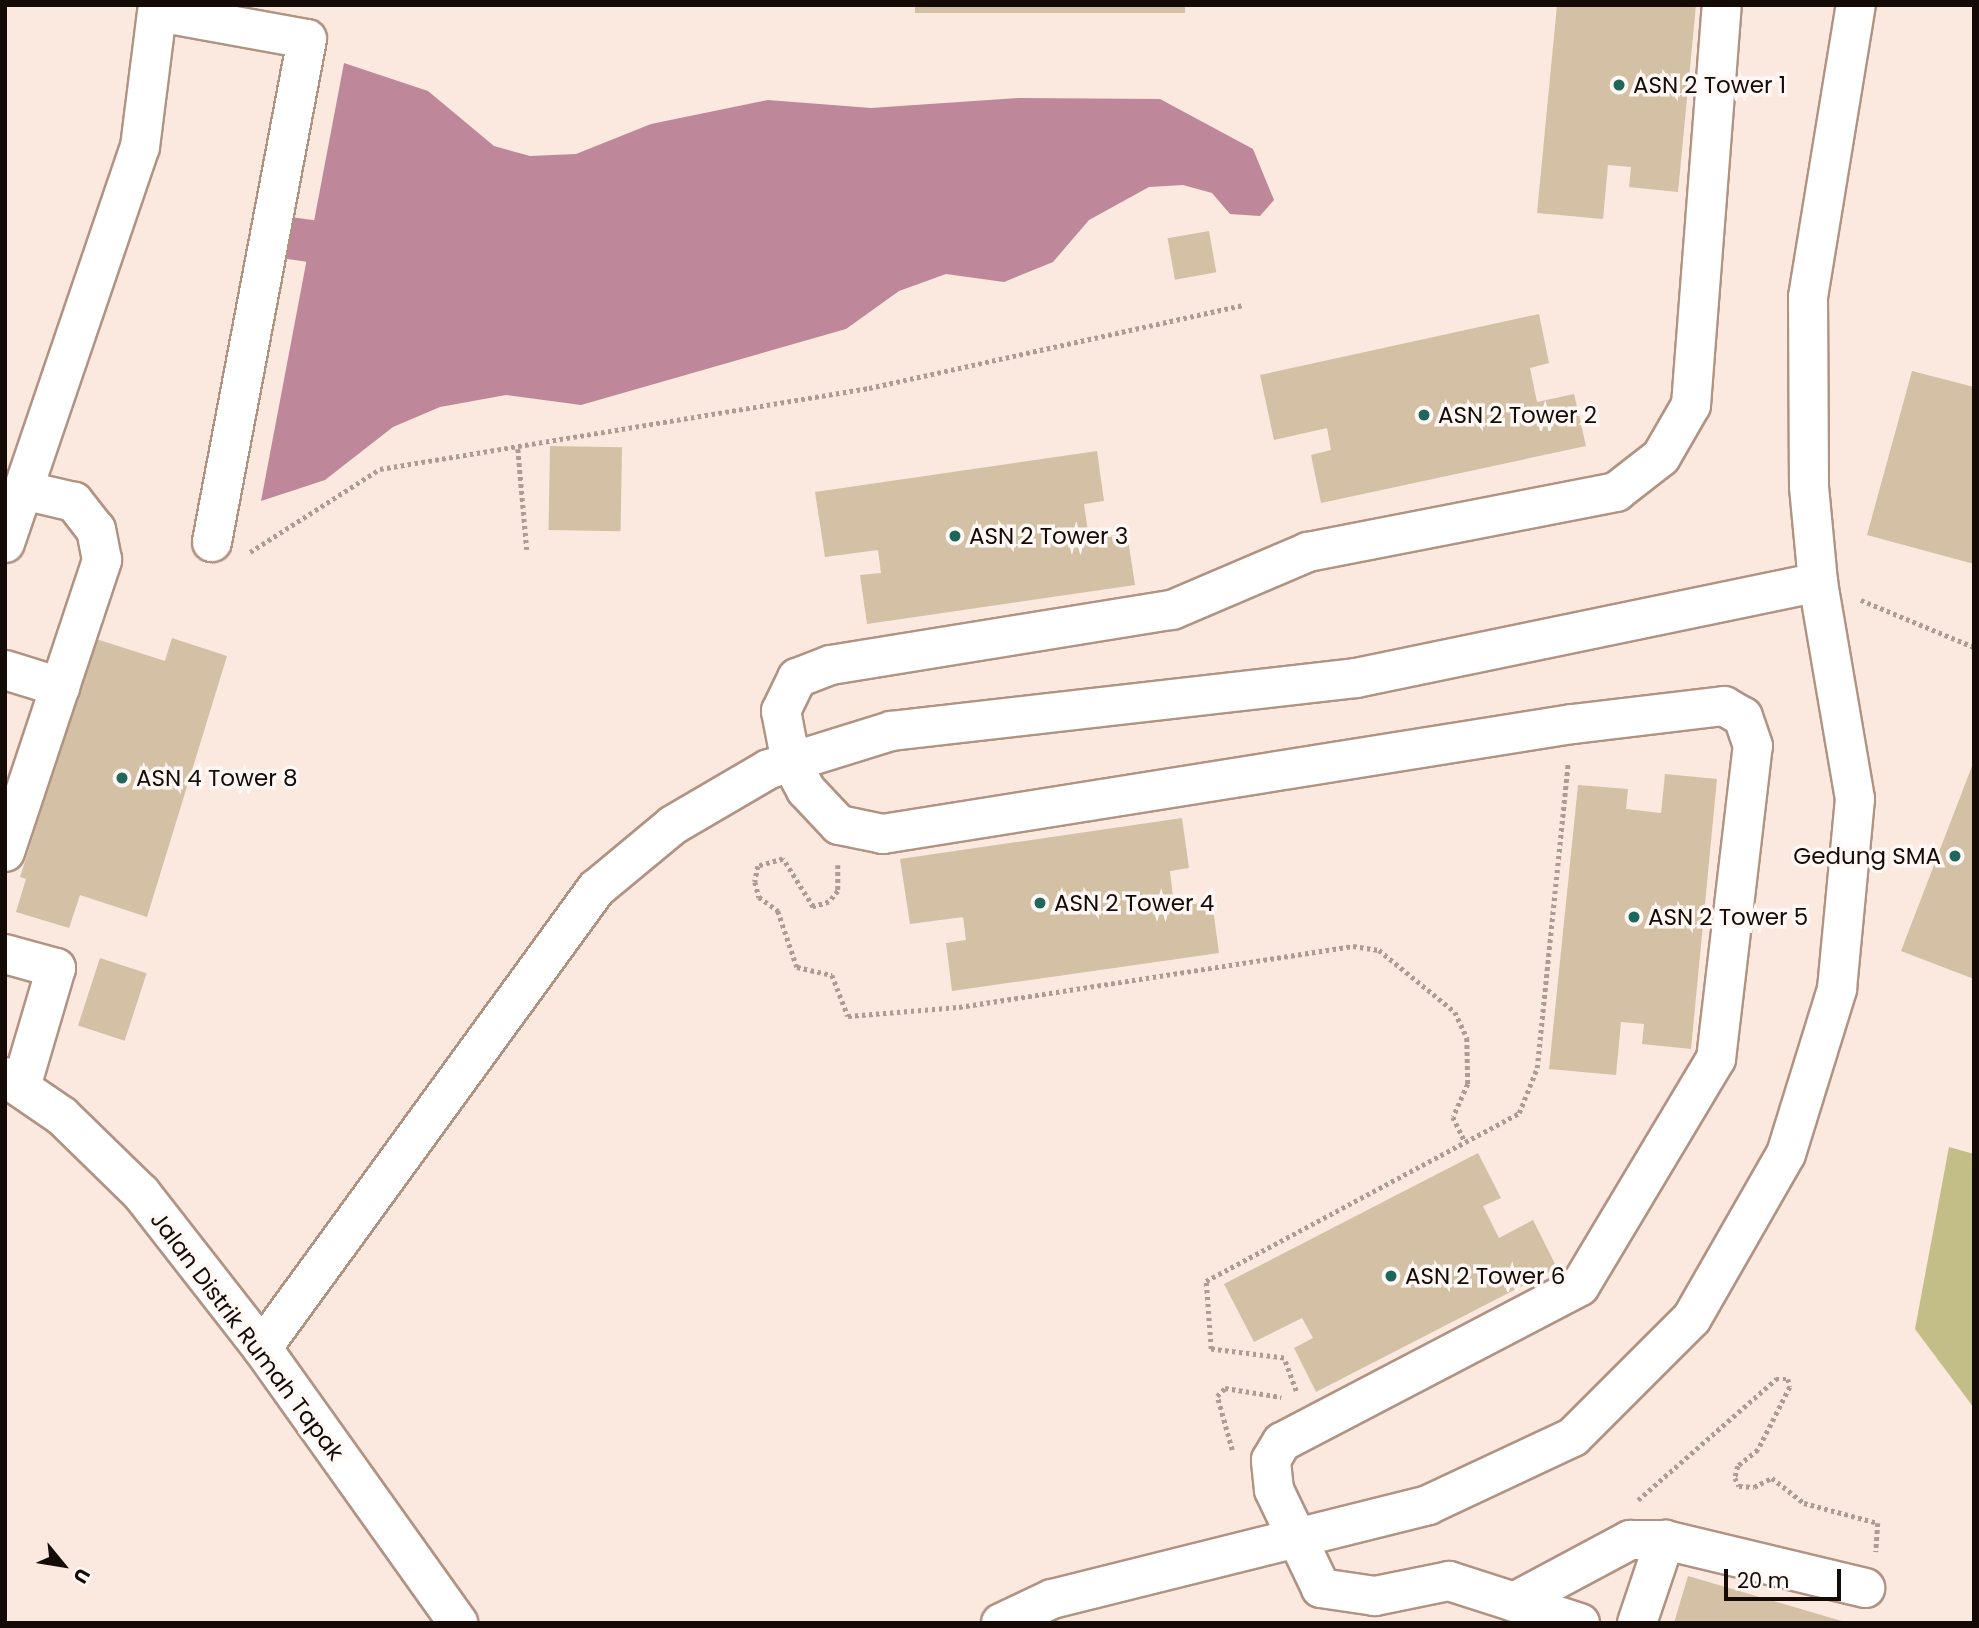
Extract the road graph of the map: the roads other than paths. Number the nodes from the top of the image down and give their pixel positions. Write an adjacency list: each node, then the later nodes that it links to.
1 (1721, 5): 10 (street)
2 (1856, 5): 7 (street)
3 (158, 8): 4 (street); 6 (street)
4 (23, 490): 5 (street); 9 (street)
5 (5, 541)
6 (212, 542)
7 (1818, 582): 10 (street); 15 (street)
8 (5, 670): 9 (street)
9 (60, 687): 11 (street)
10 (791, 762): 14 (street); 15 (street)
11 (5, 852)
12 (5, 954): 13 (street)
13 (13, 1082): 14 (street, Jalan Distrik Rumah Tapak)
14 (262, 1348): 19 (street, Jalan Distrik Rumah Tapak)
15 (1294, 1539): 18 (street); 20 (street)
16 (1665, 1540): 17 (street); 18 (street); 22 (street)
17 (1865, 1588)
18 (1514, 1602): 21 (street)
19 (458, 1623)
20 (1001, 1623)
21 (1580, 1623)
22 (1637, 1623)

